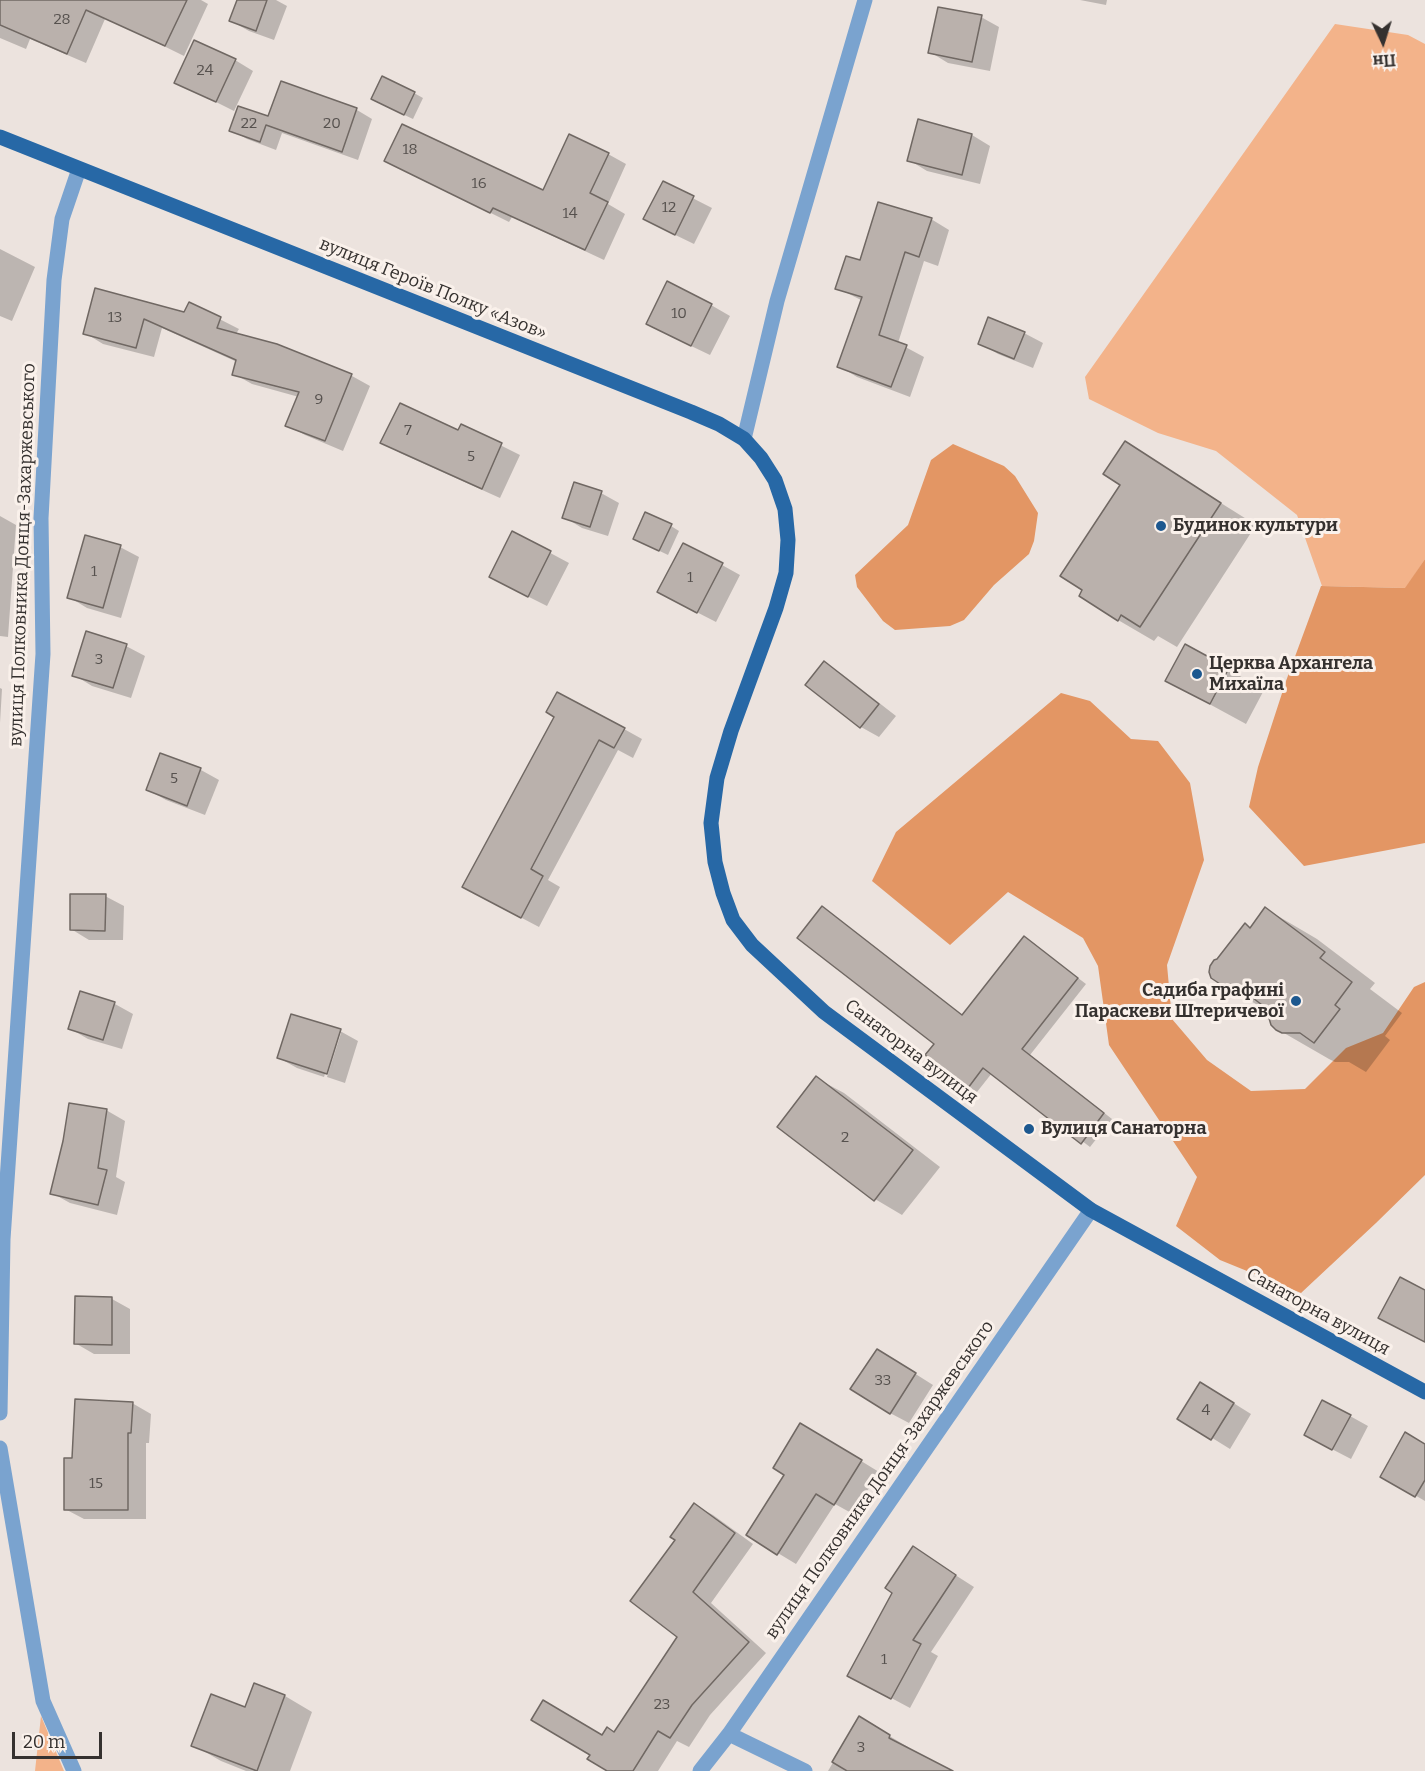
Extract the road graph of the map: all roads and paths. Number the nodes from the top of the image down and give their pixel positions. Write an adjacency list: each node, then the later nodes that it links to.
1 (865, 0): 4 (street)
2 (0, 137): 3 (main road, вулиця Героїв Полку «Азов»)
3 (79, 169): 4 (main road, вулиця Героїв Полку «Азов»); 8 (street, вулиця Полковника Донця-Захаржевського)
4 (744, 439): 5 (main road, вулиця Героїв Полку «Азов»)
5 (788, 540): 6 (main road, Санаторна вулиця)
6 (1091, 1210): 7 (main road, Санаторна вулиця); 10 (street, вулиця Полковника Донця-Захаржевського)
7 (1425, 1392)
8 (0, 1413)
9 (0, 1448): 11 (street)
10 (729, 1734): 12 (street, вулиця Полковника Донця-Захаржевського); 13 (street)
11 (74, 1771)
12 (700, 1771)
13 (805, 1771)

